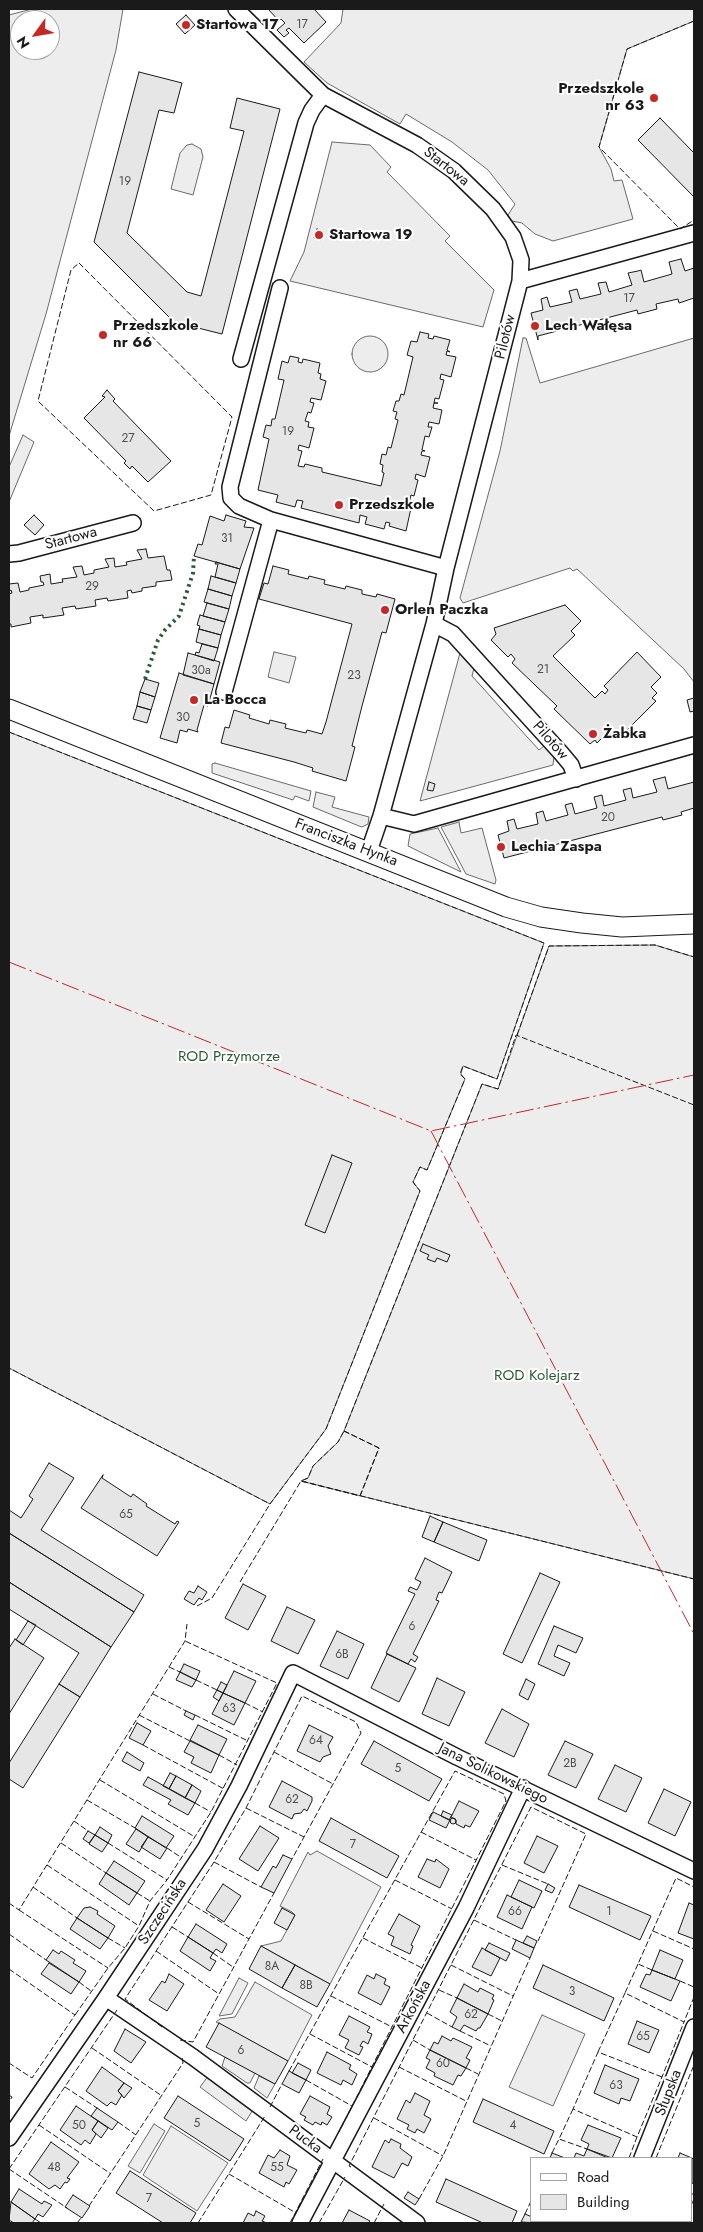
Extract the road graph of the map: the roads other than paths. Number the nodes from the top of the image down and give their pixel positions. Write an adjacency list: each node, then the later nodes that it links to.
1 (236, 9): 2 (street, Startowa)
2 (323, 95): 4 (street, Startowa); 6 (street)
3 (694, 233): 4 (street)
4 (520, 281): 10 (street, Pilotów)
5 (280, 288): 7 (street)
6 (242, 359)
7 (271, 520): 10 (street); 12 (street)
8 (133, 523): 9 (street, Startowa)
9 (9, 554)
10 (446, 568): 11 (street, Pilotów)
11 (434, 624): 15 (street, Pilotów); 16 (street, Pilotów)
12 (224, 692)
13 (9, 709): 17 (street, Franciszka Hynka)
14 (694, 745): 15 (street, Pilotów)
15 (576, 779): 16 (street, Pilotów)
16 (381, 816): 17 (street, Pilotów)
17 (369, 851): 18 (street, Franciszka Hynka)
18 (694, 924)
19 (294, 1673): 20 (street, Jana Solikowskiego); 22 (street, Szczecińska)
20 (523, 1788): 21 (street, Jana Solikowskiego); 26 (street, Arkońska)
21 (694, 1871)
22 (106, 1998): 24 (street, Szczecińska); 26 (street, Pucka)
23 (694, 2027): 25 (street, Słupska)
24 (9, 2138)
25 (642, 2157)
26 (333, 2160): 27 (street, Arkońska); 28 (street, Pucka)
27 (300, 2223)
28 (417, 2223)

